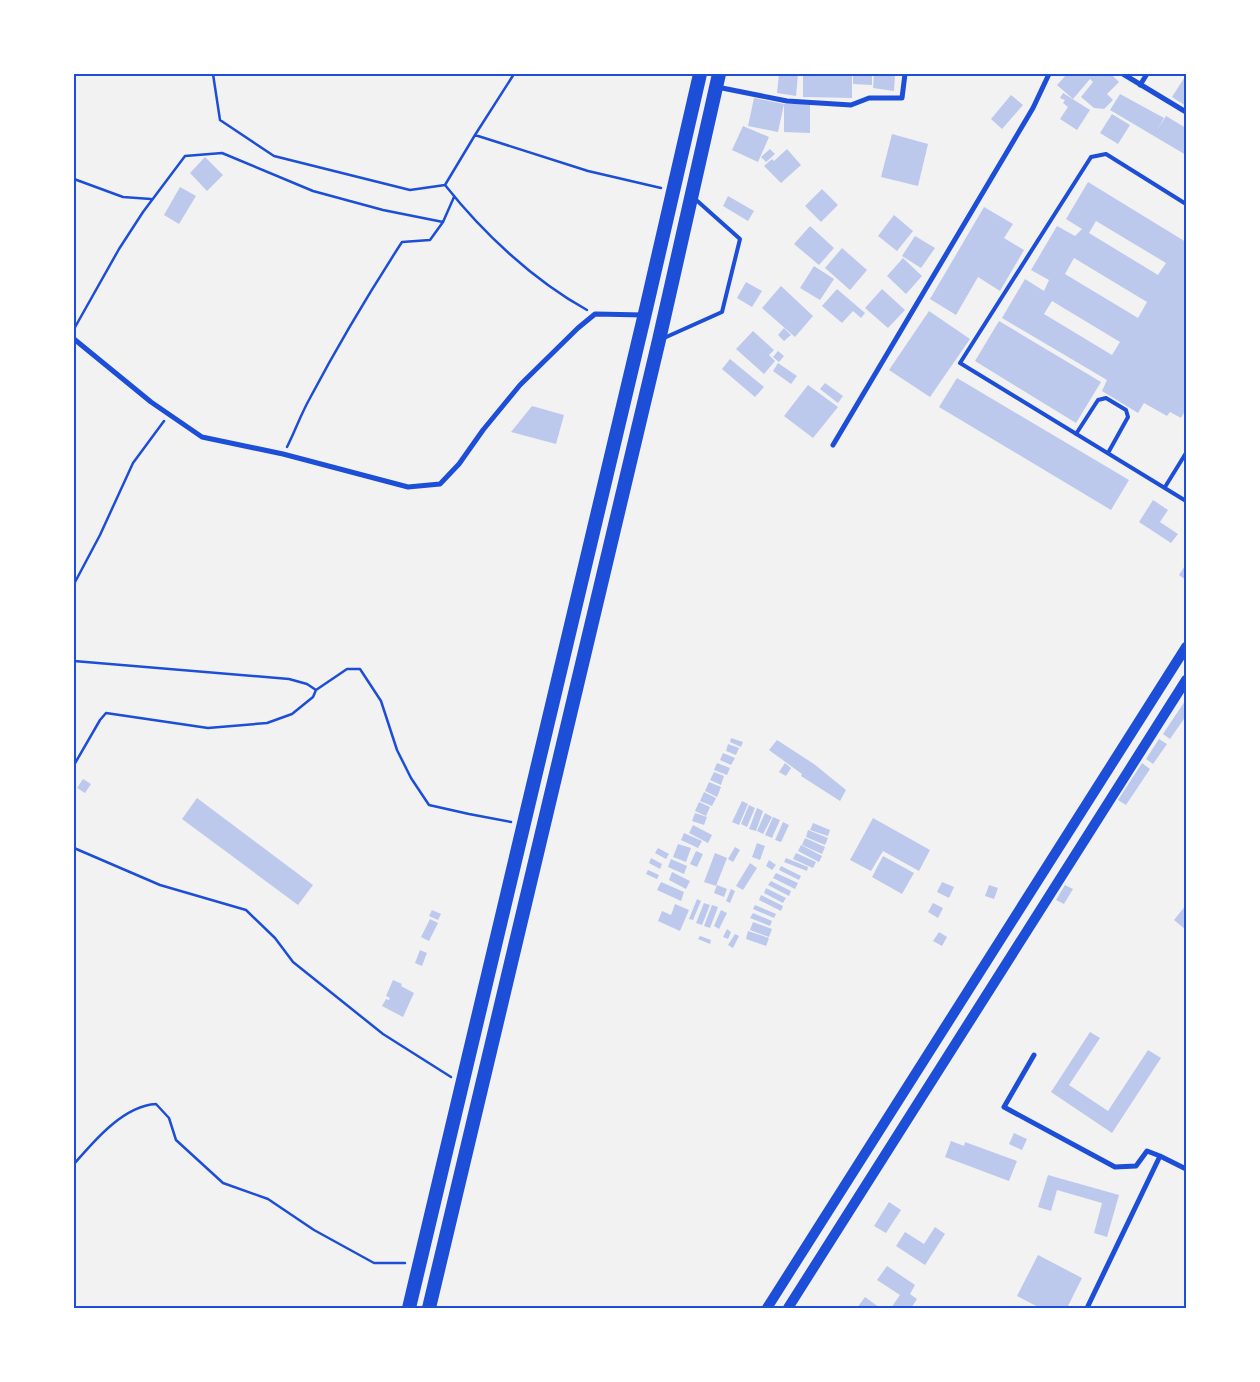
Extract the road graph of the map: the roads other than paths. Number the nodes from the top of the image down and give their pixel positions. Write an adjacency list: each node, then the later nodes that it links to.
1 (700, 74): 11 (highway)
2 (905, 74): 6 (street)
3 (1049, 74): 15 (street)
4 (1123, 74): 7 (street)
5 (1147, 74): 7 (street)
6 (718, 80): 9 (highway)
7 (1140, 85): 8 (street)
8 (1186, 112)
9 (692, 196): 13 (highway); 13 (lane)
10 (1186, 204): 14 (lane)
11 (644, 315): 12 (street); 27 (highway)
12 (74, 339)
13 (659, 340): 28 (highway)
14 (1076, 434): 17 (lane); 17 (lane)
15 (833, 445)
16 (1186, 452): 18 (lane)
17 (1108, 453): 18 (lane)
18 (1165, 487): 19 (lane)
19 (1186, 501)
20 (1186, 648): 25 (main road)
21 (1186, 680): 26 (main road)
22 (1034, 1055): 23 (street)
23 (1160, 1156): 24 (street); 31 (street)
24 (1186, 1169)
25 (791, 1269): 26 (main road); 29 (main road)
26 (806, 1278): 30 (main road)
27 (409, 1308)
28 (430, 1308)
29 (767, 1308)
30 (788, 1308)
31 (1087, 1308)

